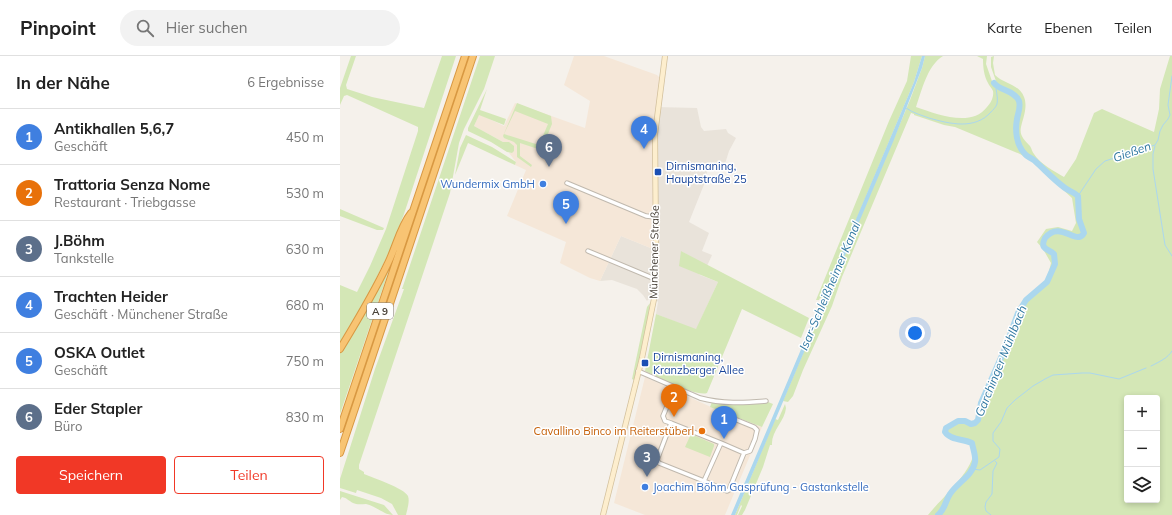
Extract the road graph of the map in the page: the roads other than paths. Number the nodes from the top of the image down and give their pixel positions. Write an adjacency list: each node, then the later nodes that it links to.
1 (465, 56): 5 (highway, A 9)
2 (473, 56): 18 (highway, A 9)
3 (665, 56): 6 (main road, Münchener Straße)
4 (568, 183): 6 (street)
5 (415, 206): 9 (highway); 15 (highway, A 9)
6 (655, 217): 8 (main road, Münchener Straße)
7 (588, 251): 8 (street)
8 (654, 279): 10 (main road, Münchener Straße)
9 (340, 349)
10 (638, 371): 11 (street); 20 (main road, Münchener Straße)
11 (672, 386): 12 (street); 14 (street)
12 (766, 401)
13 (732, 418): 17 (street)
14 (671, 423): 16 (street); 19 (street)
15 (340, 429)
16 (721, 443): 17 (street); 19 (street)
17 (744, 453): 19 (street)
18 (340, 454)
19 (704, 481)
20 (603, 515)

